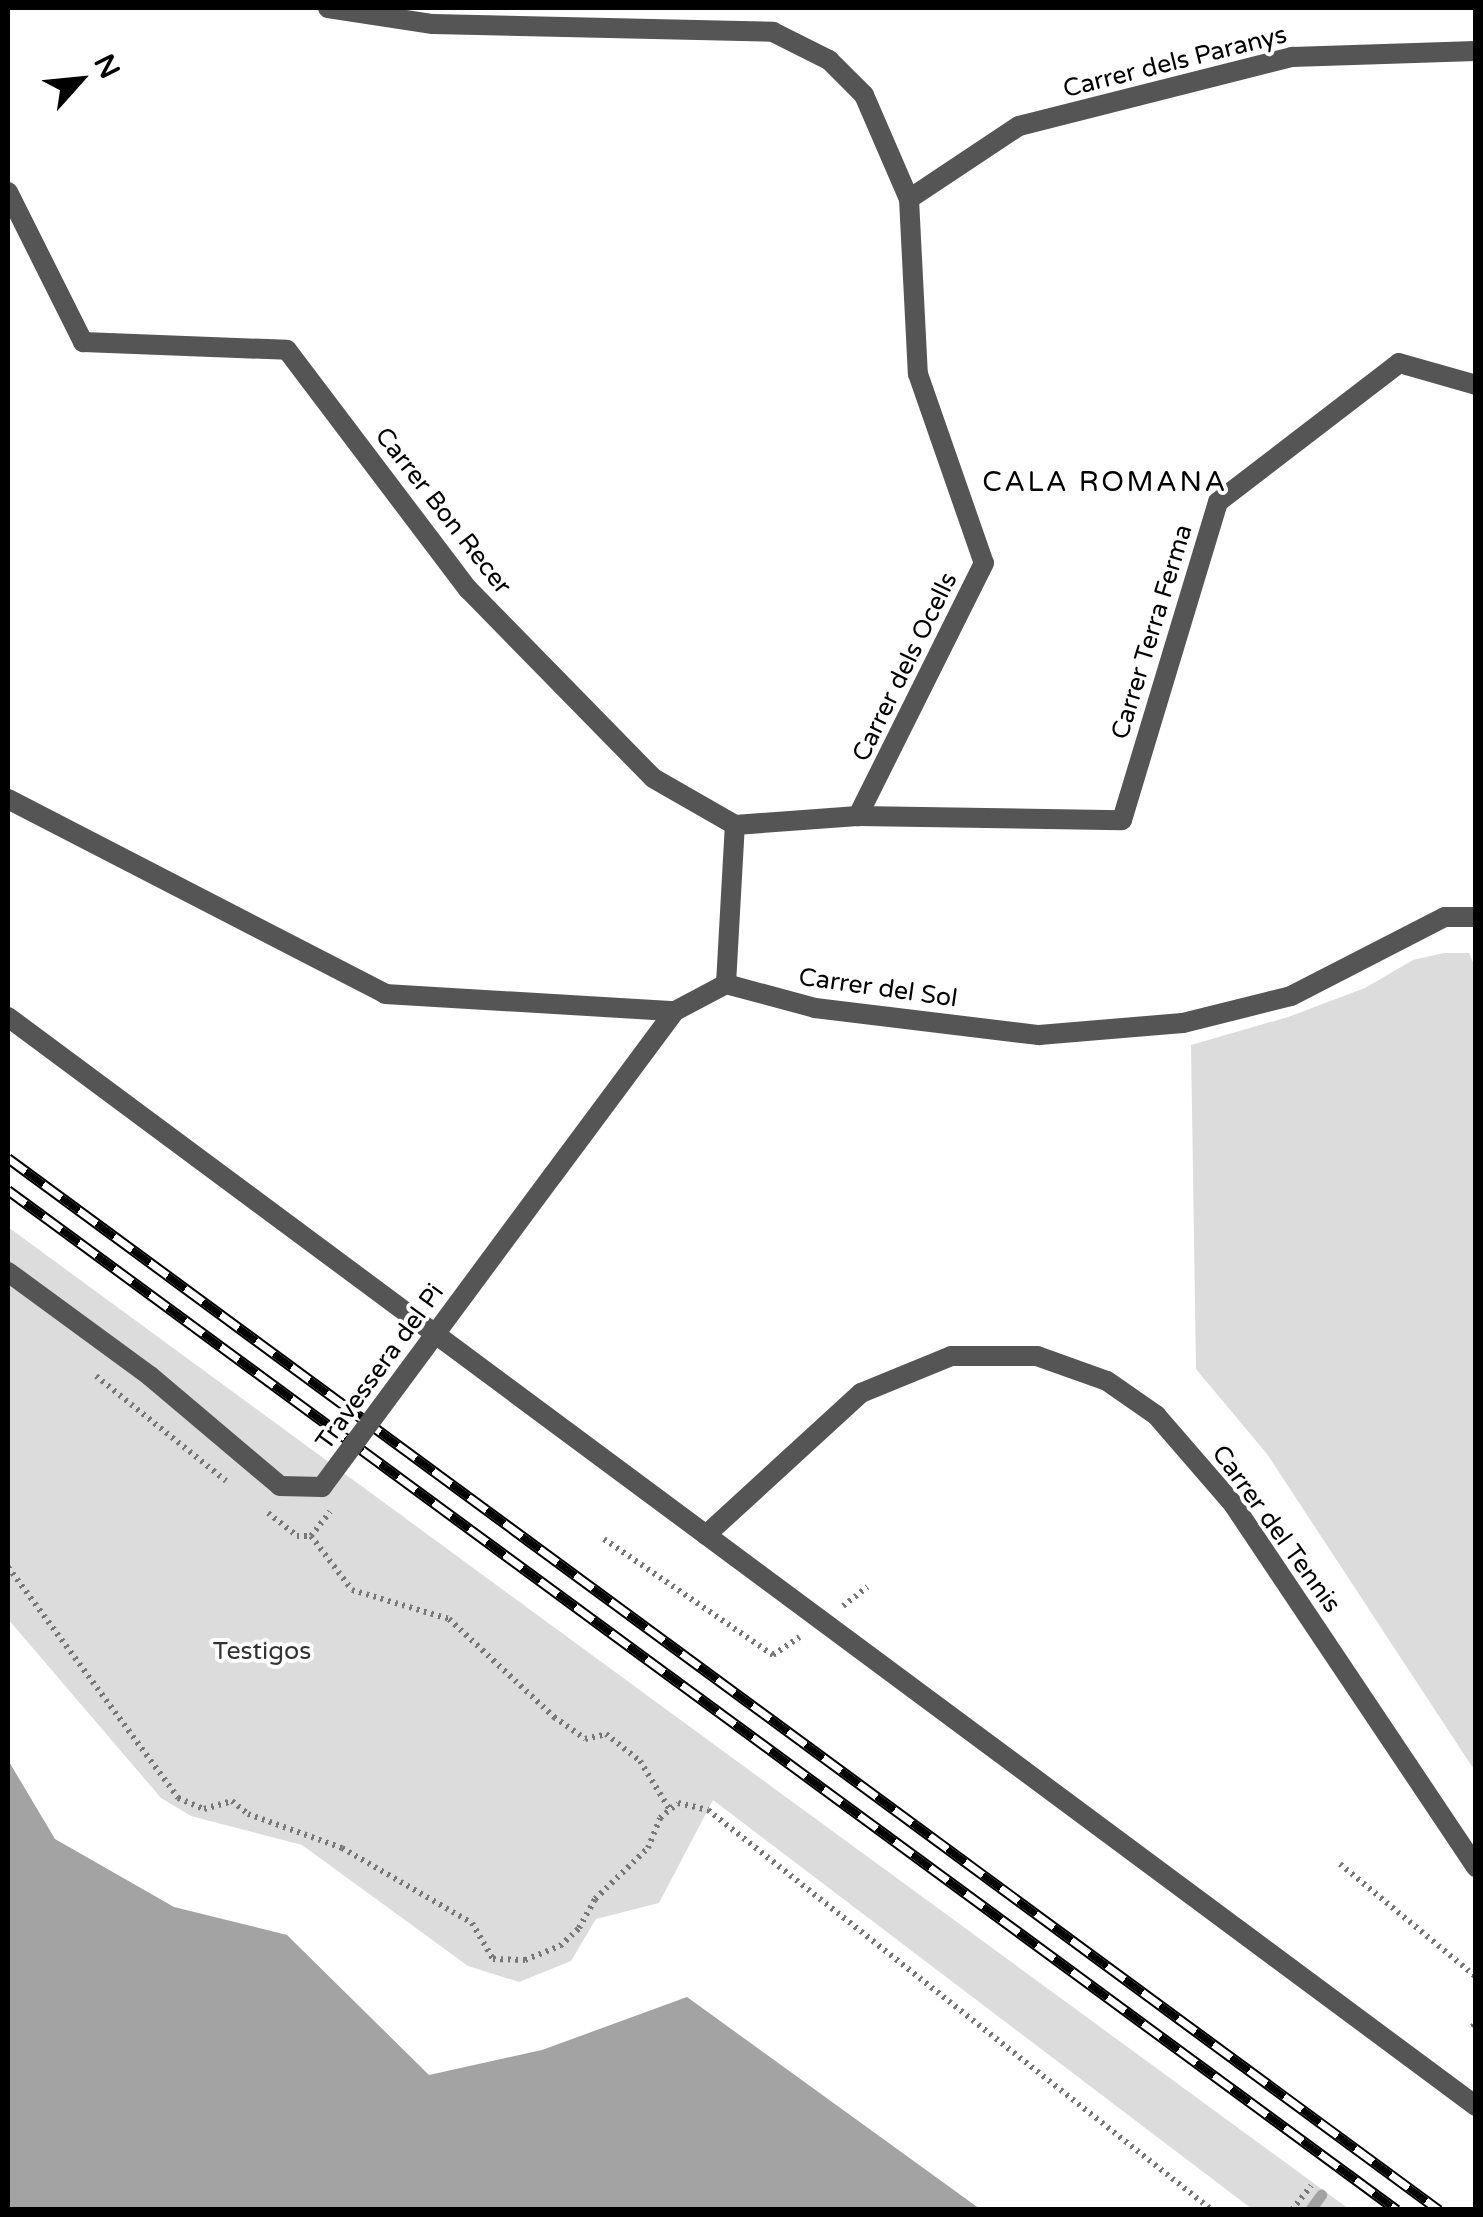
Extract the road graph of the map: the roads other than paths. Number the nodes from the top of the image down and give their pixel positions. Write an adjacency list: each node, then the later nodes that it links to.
1 (328, 8): 4 (street, Carrer dels Ocells)
2 (1476, 51): 4 (street, Carrer dels Paranys)
3 (8, 192): 8 (street, Carrer Bon Recer)
4 (910, 199): 7 (street, Carrer dels Ocells)
5 (1476, 385): 7 (street, Carrer Terra Ferma)
6 (8, 799): 11 (street)
7 (858, 816): 8 (street)
8 (735, 825): 10 (street)
9 (1476, 917): 10 (street, Carrer del Sol)
10 (726, 984): 11 (street)
11 (675, 1011): 13 (street, Travessera del Pi, bridge)
12 (8, 1017): 14 (street)
13 (8, 1272)
14 (706, 1536): 15 (street, Carrer del Tennis); 16 (street)
15 (1476, 1866)
16 (1476, 2106)

